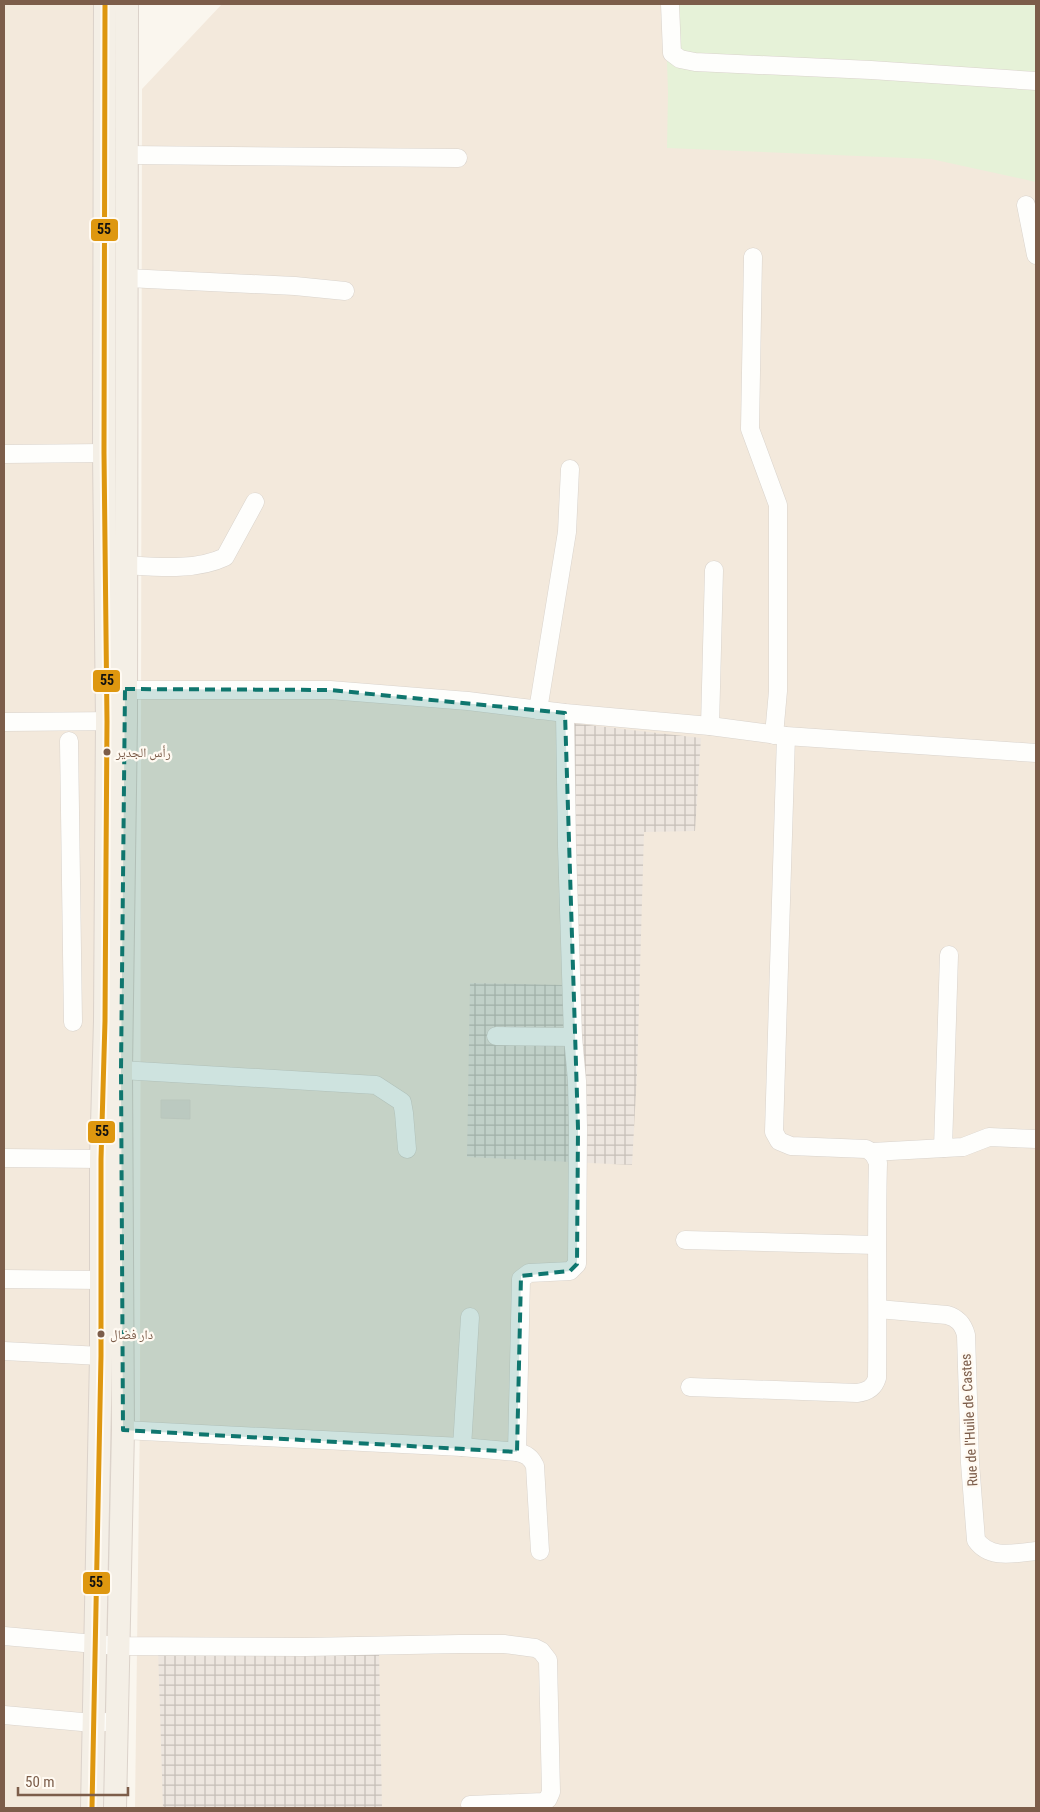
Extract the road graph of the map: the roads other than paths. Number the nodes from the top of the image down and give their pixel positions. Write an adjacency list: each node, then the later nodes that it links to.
1 (105, 4): 12 (main road)
2 (127, 4): 5 (main road)
3 (670, 4): 4 (street)
4 (1036, 81)
5 (127, 155): 6 (street); 10 (main road)
6 (458, 158)
7 (1026, 205): 8 (street)
8 (1036, 255)
9 (753, 257): 24 (street)
10 (127, 278): 11 (street); 16 (main road)
11 (345, 291)
12 (104, 453): 13 (street); 18 (main road)
13 (4, 454)
14 (570, 469): 19 (street)
15 (256, 502): 16 (street)
16 (125, 565): 18 (main road)
17 (714, 570): 23 (street)
18 (116, 690): 19 (street); 21 (main road)
19 (538, 710): 20 (street)
20 (565, 713): 23 (street); 30 (street)
21 (116, 721): 22 (street); 31 (main road); 37 (main road)
22 (4, 722)
23 (710, 726): 24 (street)
24 (780, 735): 26 (street); 35 (street)
25 (69, 741): 28 (street)
26 (1036, 753)
27 (949, 955): 33 (street)
28 (73, 1022)
29 (496, 1036): 30 (street)
30 (573, 1037): 49 (street)
31 (121, 1070): 34 (street); 47 (main road)
32 (1036, 1139): 33 (street)
33 (943, 1148): 35 (street)
34 (406, 1149)
35 (872, 1152): 39 (street)
36 (4, 1158): 37 (street)
37 (101, 1159): 41 (main road)
38 (685, 1240): 39 (street)
39 (876, 1245): 42 (street)
40 (4, 1279): 41 (street)
41 (102, 1280): 45 (main road)
42 (878, 1309): 46 (street); 50 (street, Rue de l'Huile de Castes)
43 (470, 1317): 48 (street)
44 (4, 1351): 45 (street)
45 (102, 1356): 53 (main road)
46 (690, 1387)
47 (122, 1430): 48 (street); 54 (main road)
48 (462, 1447): 49 (street)
49 (517, 1452): 51 (street)
50 (1036, 1551)
51 (540, 1552)
52 (4, 1636): 53 (street)
53 (95, 1644): 54 (street); 57 (main road)
54 (118, 1646): 56 (main road); 58 (street)
55 (4, 1715): 57 (street)
56 (116, 1722): 57 (street); 60 (main road)
57 (93, 1723): 59 (main road)
58 (470, 1805)
59 (92, 1808)
60 (115, 1808)

